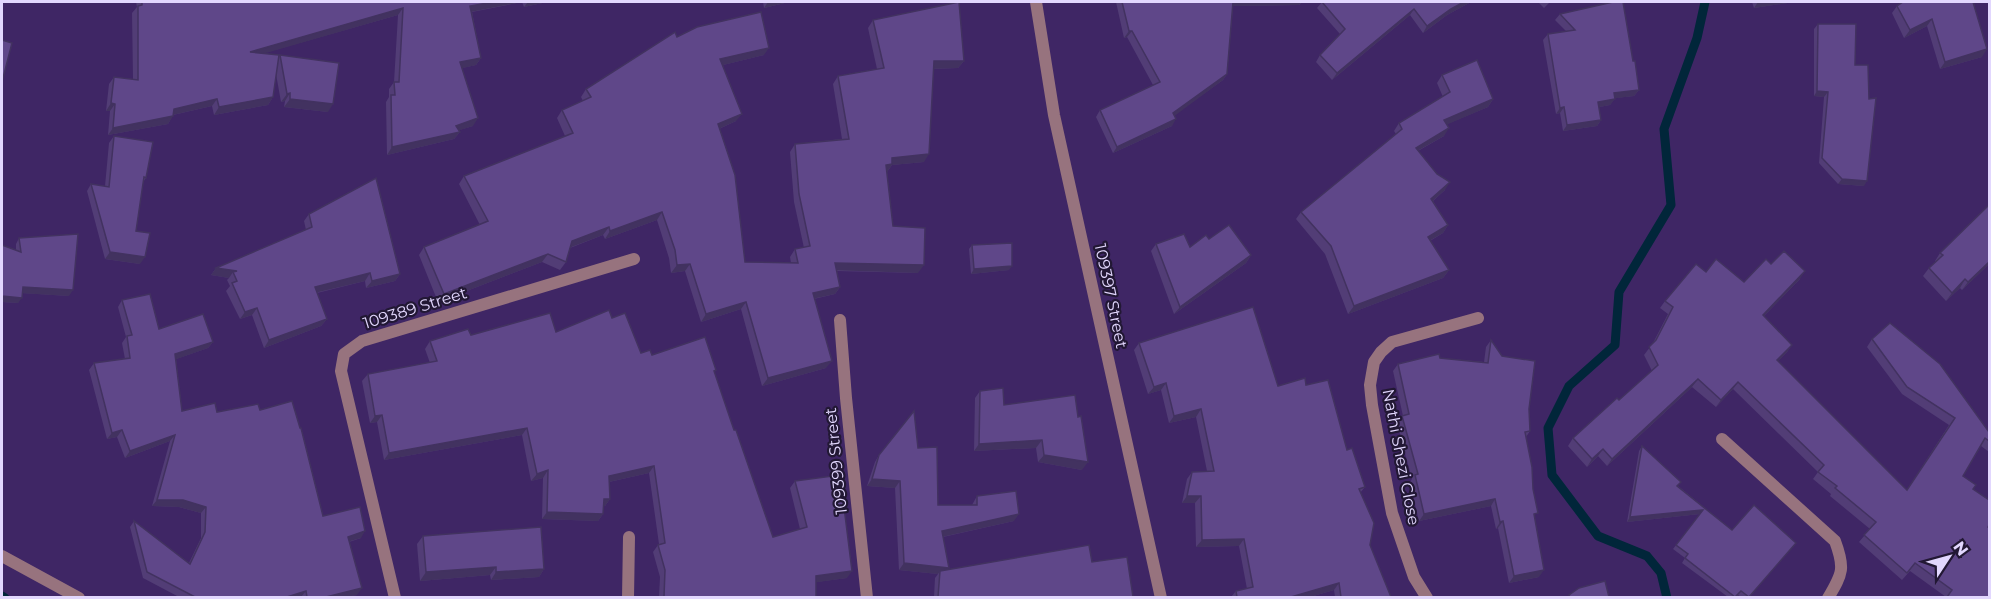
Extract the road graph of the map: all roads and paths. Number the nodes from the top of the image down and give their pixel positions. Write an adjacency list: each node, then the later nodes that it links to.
1 (1035, 2): 12 (street, 109397 Street)
2 (634, 259): 9 (street, 109389 Street)
3 (1478, 318): 13 (street, Nathi Shezi Close)
4 (840, 320): 11 (street, 109399 Street)
5 (1722, 439): 14 (street)
6 (629, 537): 10 (street)
7 (2, 556): 8 (street)
8 (79, 597)
9 (395, 597)
10 (628, 597)
11 (867, 597)
12 (1161, 597)
13 (1427, 597)
14 (1828, 597)

